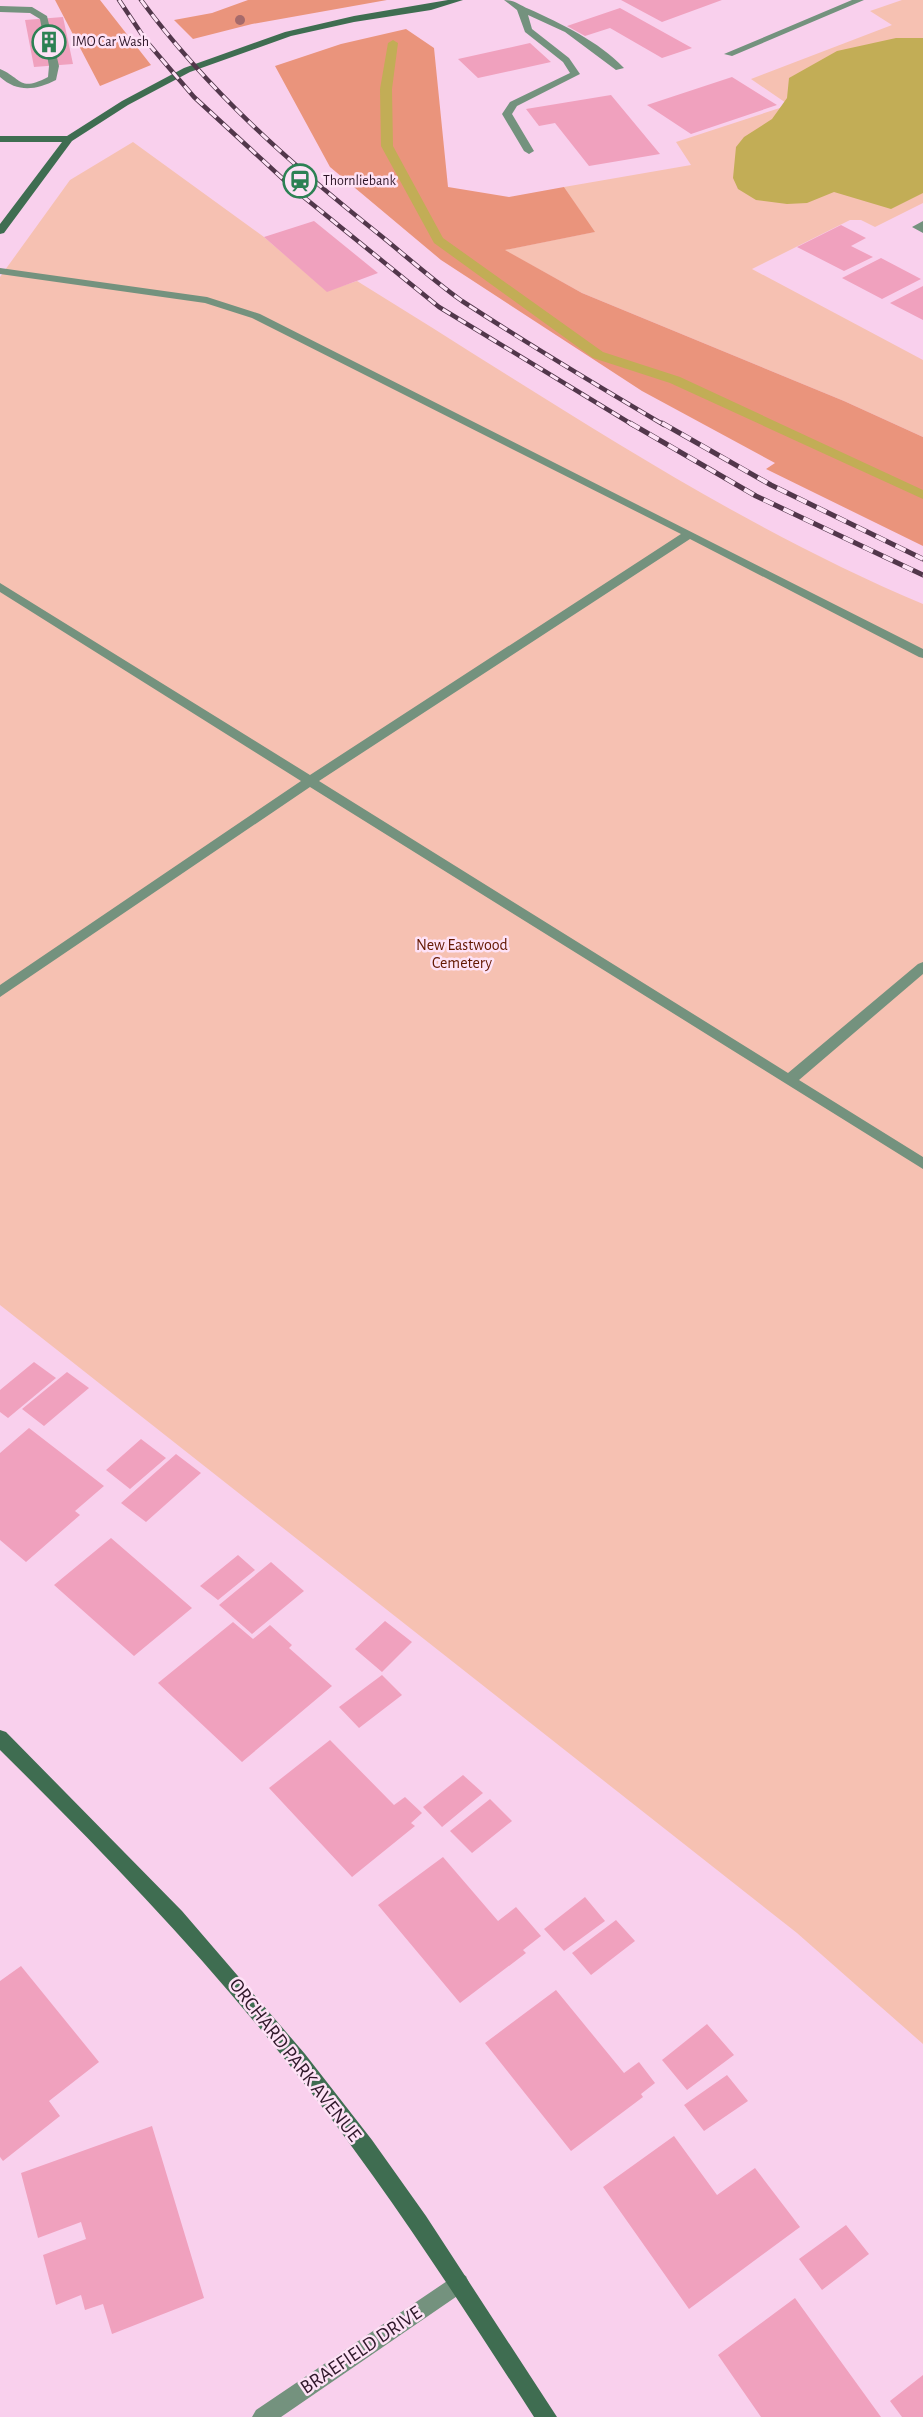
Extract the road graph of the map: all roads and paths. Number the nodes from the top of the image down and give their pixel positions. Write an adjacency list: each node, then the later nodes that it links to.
1 (459, 0): 10 (main road)
2 (508, 0): 5 (street)
3 (857, 0): 6 (street)
4 (0, 9): 8 (street)
5 (521, 9): 7 (street); 11 (street)
6 (729, 54)
7 (619, 68)
8 (0, 72)
9 (0, 139): 10 (main road)
10 (69, 139): 14 (main road)
11 (529, 151)
12 (923, 224): 13 (street)
13 (923, 230)
14 (0, 231)
15 (0, 271): 16 (street)
16 (690, 534): 18 (street); 19 (street)
17 (0, 587): 19 (street)
18 (923, 654)
19 (310, 781): 21 (street); 22 (street)
20 (923, 967): 22 (street)
21 (0, 992)
22 (789, 1080): 23 (street)
23 (923, 1164)
24 (0, 1738): 25 (main road, ORCHARD PARK AVENUE)
25 (459, 2283): 26 (street, BRAEFIELD DRIVE); 27 (main road, ORCHARD PARK AVENUE)
26 (263, 2417)
27 (546, 2417)

